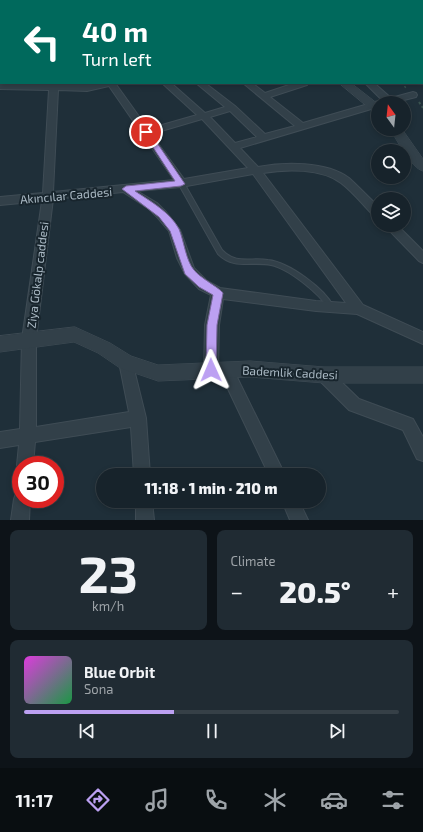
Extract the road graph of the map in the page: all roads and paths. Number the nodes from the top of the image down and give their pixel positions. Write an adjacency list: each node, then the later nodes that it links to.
1 (106, 84): 9 (street)
2 (112, 84): 20 (street)
3 (167, 84): 18 (street)
4 (201, 84): 17 (street)
5 (248, 84): 12 (street)
6 (301, 84): 12 (street)
7 (346, 84): 15 (street)
8 (370, 84): 13 (street)
9 (53, 85): 10 (street); 28 (street, Ziya Gökalp caddesi)
10 (0, 86)
11 (413, 95): 14 (street)
12 (264, 96): 19 (street)
13 (383, 96)
14 (409, 96)
15 (371, 101)
16 (371, 107): 19 (street)
17 (232, 108): 18 (street); 22 (street)
18 (204, 116): 20 (street); 23 (street)
19 (301, 126): 22 (street)
20 (146, 132): 26 (street)
21 (401, 136): 24 (street)
22 (263, 137): 23 (street)
23 (232, 147): 25 (street)
24 (423, 167)
25 (256, 171): 26 (street, Akıncılar Caddesi); 30 (street, Akıncılar Caddesi); 35 (street)
26 (181, 184): 27 (street, Akıncılar Caddesi); 34 (lane)
27 (126, 189): 28 (street, Akıncılar Caddesi); 33 (street)
28 (48, 195): 29 (street, Akıncılar Caddesi); 37 (street, Ziya Gökalp caddesi)
29 (0, 201)
30 (371, 206)
31 (397, 232): 32 (street)
32 (423, 258)
33 (218, 293): 34 (street); 40 (street)
34 (331, 307): 35 (street)
35 (358, 309): 36 (street)
36 (423, 338)
37 (29, 339): 38 (street, Bademlik Caddesi); 39 (street, Bademlik Caddesi); 44 (street, Ziya Gökalp caddesi)
38 (0, 344)
39 (126, 362): 40 (street, Bademlik Caddesi); 43 (street)
40 (218, 370): 41 (street, Bademlik Caddesi); 49 (street)
41 (324, 375): 42 (street, Bademlik Caddesi); 46 (street)
42 (423, 375)
43 (138, 418): 44 (street); 48 (street)
44 (28, 435): 45 (street); 47 (street, Ziya Gökalp caddesi)
45 (0, 440)
46 (422, 453)
47 (26, 456)
48 (142, 468)
49 (273, 468)
50 (21, 508): 53 (street)
51 (144, 508): 54 (street)
52 (293, 508): 55 (street)
53 (20, 520)
54 (145, 520)
55 (299, 520)

